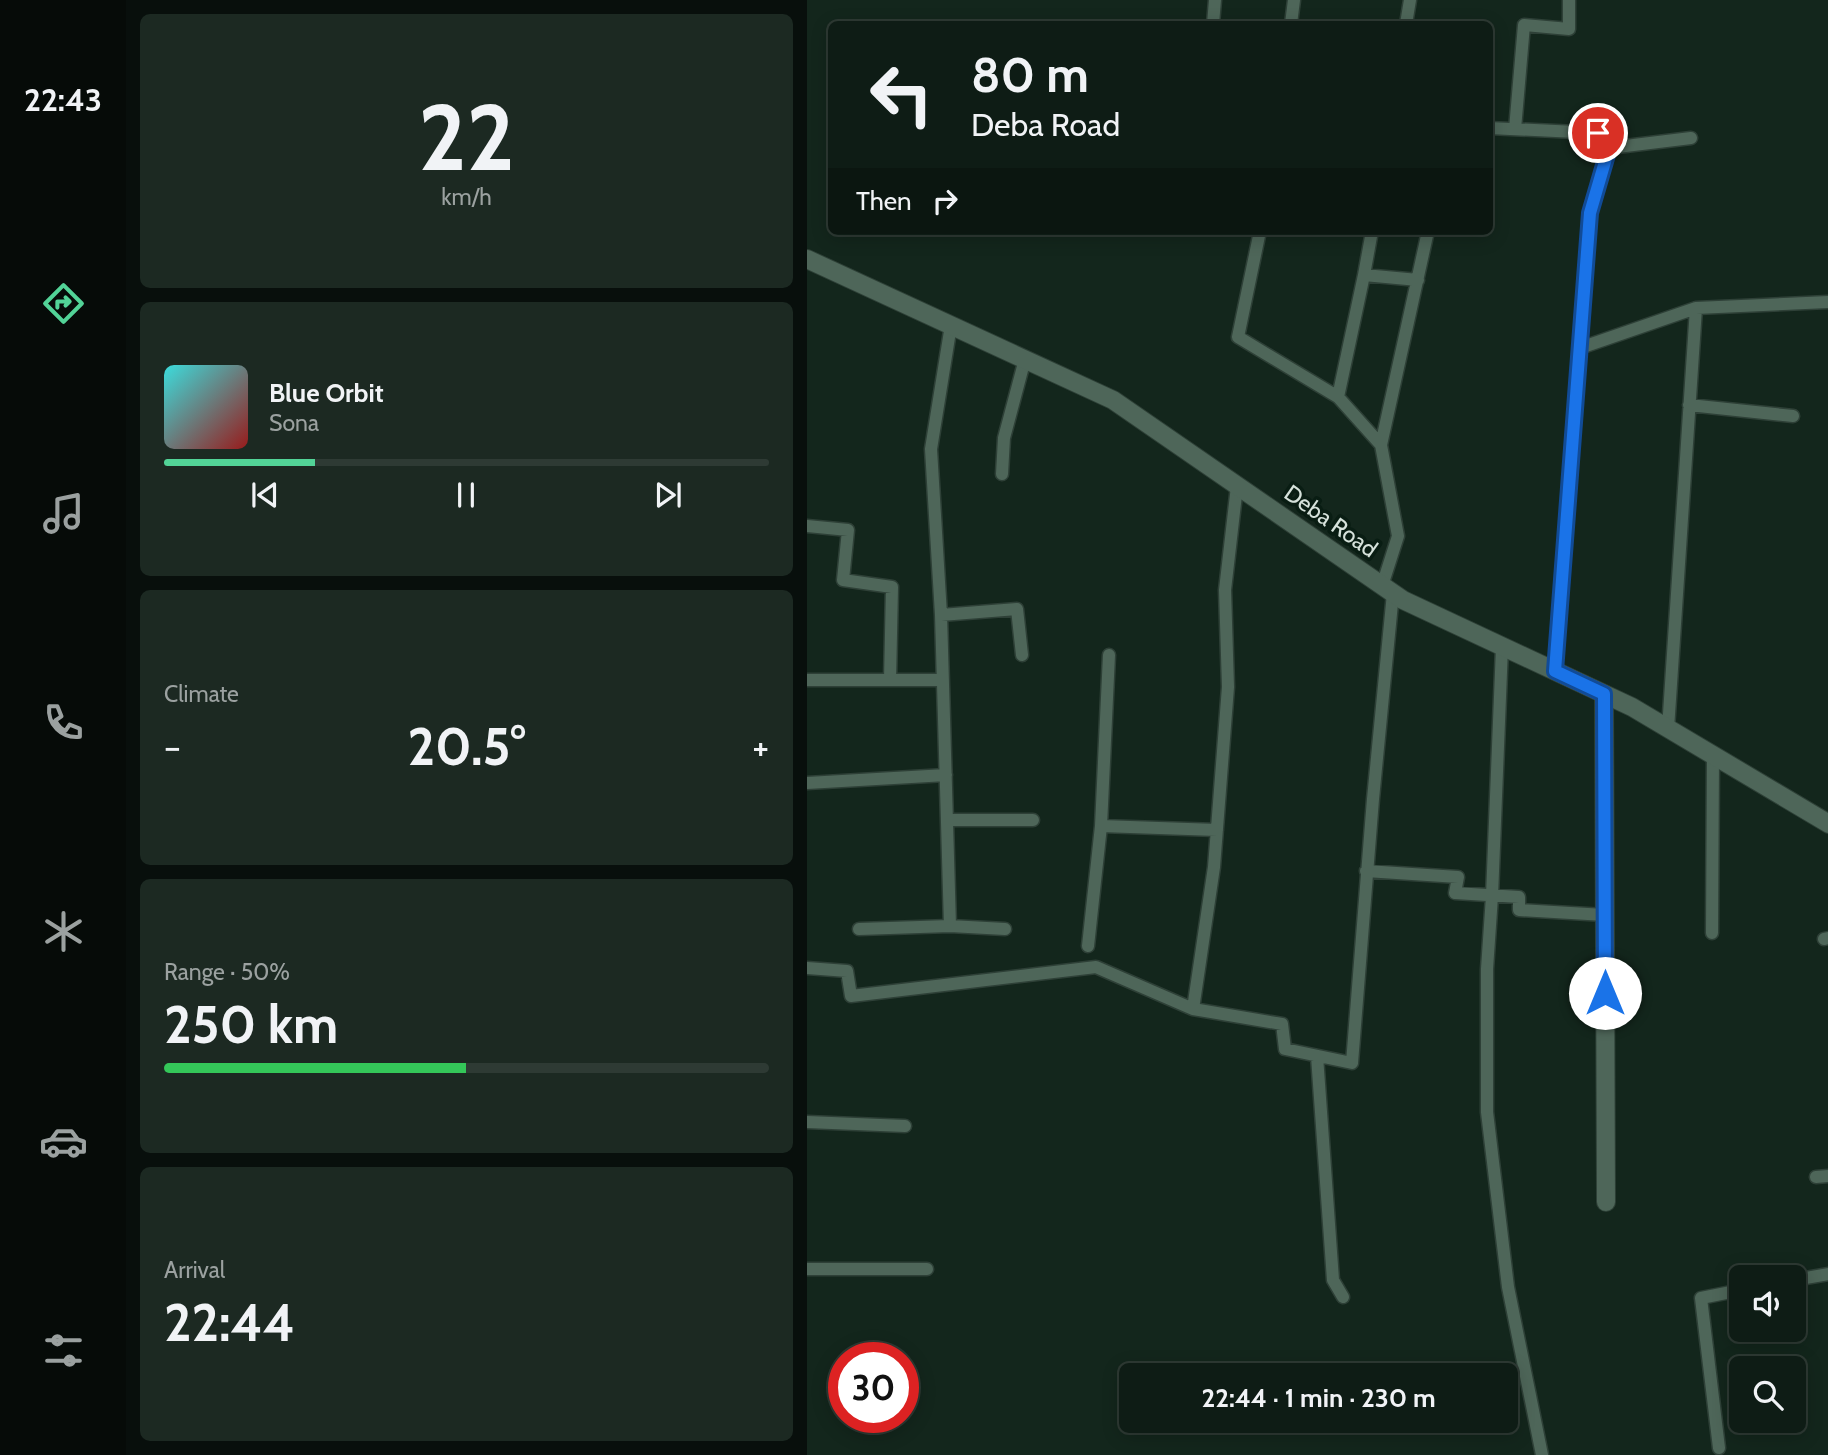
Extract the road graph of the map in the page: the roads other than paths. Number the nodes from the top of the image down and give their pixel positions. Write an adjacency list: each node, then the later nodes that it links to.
1 (1215, 0): 5 (lane)
2 (1294, 0): 6 (lane)
3 (1410, 0): 7 (lane)
4 (1569, 0): 9 (lane)
5 (1213, 21)
6 (1291, 21)
7 (1406, 21)
8 (1493, 128): 9 (lane)
9 (1515, 129): 11 (lane)
10 (1691, 138): 11 (lane)
11 (1609, 148): 21 (lane)
12 (1259, 235): 23 (lane)
13 (1371, 235): 16 (lane)
14 (1427, 235): 17 (lane)
15 (807, 259): 20 (street, Deba Road)
16 (1364, 275): 17 (lane); 23 (lane)
17 (1418, 280): 26 (lane)
18 (1828, 302): 19 (lane)
19 (1696, 308): 21 (lane); 24 (lane)
20 (951, 325): 22 (street, Deba Road); 31 (lane)
21 (1580, 348): 35 (lane)
22 (1025, 359): 27 (lane); 28 (street, Deba Road)
23 (1338, 397): 26 (lane)
24 (1690, 405): 25 (lane); 40 (lane)
25 (1793, 416)
26 (1381, 445): 30 (lane)
27 (1002, 474)
28 (1237, 486): 30 (street, Deba Road); 48 (lane)
29 (807, 526): 36 (lane)
30 (1388, 589): 32 (street, Deba Road); 49 (lane)
31 (941, 615): 33 (lane); 37 (lane)
32 (1502, 647): 35 (street, Deba Road); 50 (lane)
33 (1022, 654)
34 (1109, 655): 47 (lane)
35 (1555, 671): 39 (street, Deba Road)
36 (890, 680): 37 (lane); 38 (lane)
37 (943, 680): 42 (lane)
38 (807, 681)
39 (1604, 694): 40 (street, Deba Road); 51 (street)
40 (1668, 729): 41 (street, Deba Road)
41 (1713, 756): 46 (street, Deba Road); 55 (lane)
42 (946, 775): 43 (lane); 44 (lane)
43 (807, 783)
44 (947, 820): 45 (lane); 52 (lane)
45 (1033, 820)
46 (1828, 824)
47 (1101, 826): 48 (lane); 56 (lane)
48 (1217, 830): 58 (lane)
49 (1366, 872): 50 (lane); 59 (lane)
50 (1492, 896): 51 (lane); 70 (lane)
51 (1605, 915): 62 (street)
52 (950, 926): 53 (lane); 54 (lane)
53 (859, 929)
54 (1005, 929)
55 (1712, 933)
56 (1088, 946)
57 (807, 968): 58 (lane)
58 (1193, 1009): 59 (lane)
59 (1317, 1056): 68 (lane)
60 (807, 1122): 61 (lane)
61 (905, 1126)
62 (1606, 1202)
63 (807, 1269): 64 (lane)
64 (927, 1269)
65 (1828, 1274): 66 (lane)
66 (1806, 1278)
67 (1729, 1292): 69 (lane)
68 (1343, 1297)
69 (1719, 1448)
70 (1542, 1455)

